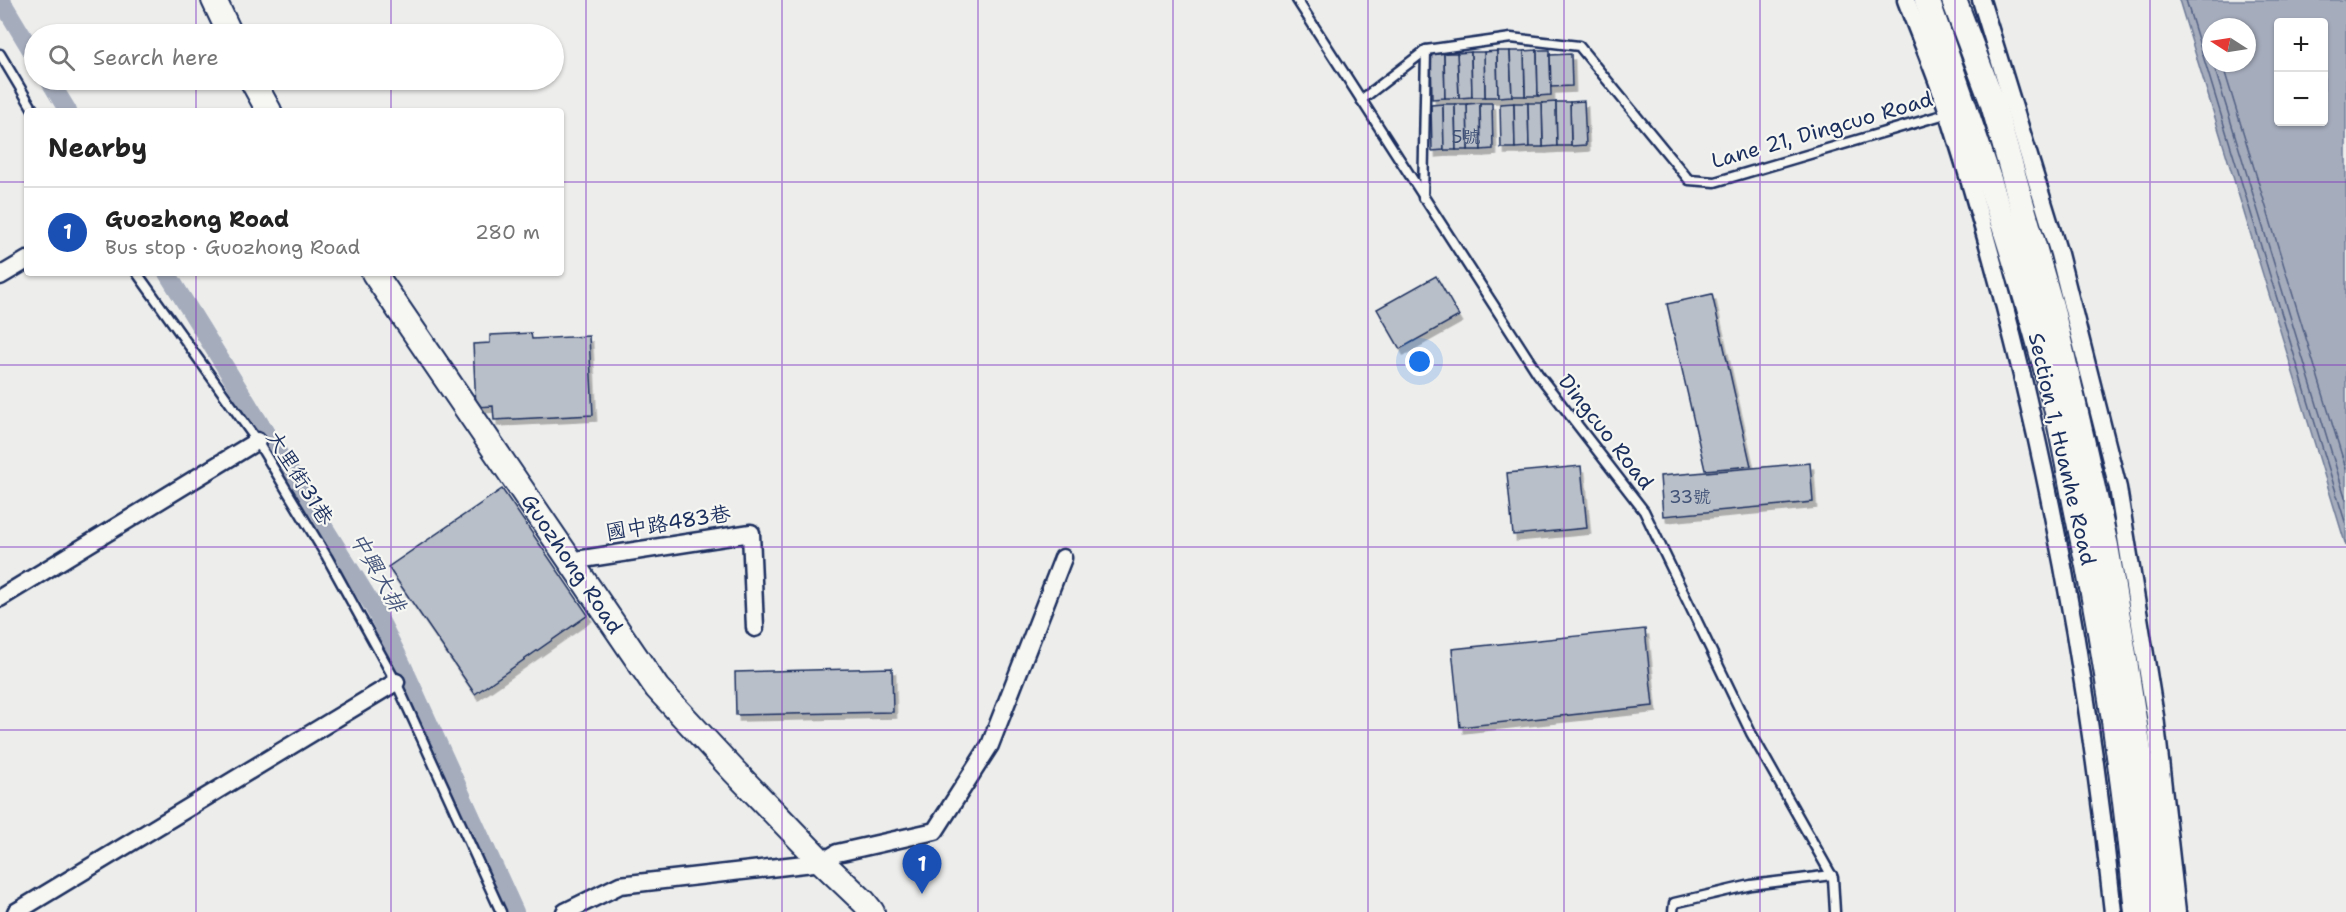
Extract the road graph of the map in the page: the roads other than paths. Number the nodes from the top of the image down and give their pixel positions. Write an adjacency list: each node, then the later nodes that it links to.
1 (214, 0): 7 (street)
2 (1297, 0): 11 (lane, Dingcuo Road)
3 (1906, 0): 12 (street, Section 1, Huanhe Road)
4 (1927, 0): 12 (street, Section 1, Huanhe Road)
5 (1954, 0): 12 (street, Section 1, Huanhe Road)
6 (1981, 0): 12 (street, Section 1, Huanhe Road)
7 (225, 24)
8 (1426, 50): 11 (lane, Lane 21, Dingcuo Road); 12 (lane, Lane 21, Dingcuo Road); 15 (lane)
9 (0, 54): 13 (lane)
10 (257, 90): 14 (street)
11 (1361, 100): 15 (lane, Dingcuo Road)
12 (1979, 104): 34 (street, Section 1, Huanhe Road); 35 (street, Section 1, Huanhe Road); 36 (street, Section 1, Huanhe Road); 37 (street, Section 1, Huanhe Road)
13 (32, 108)
14 (267, 108)
15 (1423, 198): 27 (lane, Dingcuo Road)
16 (24, 262): 17 (street)
17 (0, 276)
18 (139, 276): 20 (lane, 大里街31巷)
19 (376, 276): 22 (street, Guozhong Road)
20 (257, 441): 23 (street); 25 (lane, 大里街31巷)
21 (1063, 558): 26 (street)
22 (570, 561): 24 (street, 國中路483巷); 26 (street, Guozhong Road)
23 (0, 598)
24 (755, 628)
25 (396, 682): 28 (street); 29 (lane, 大里街31巷)
26 (822, 862): 30 (street); 31 (street, Guozhong Road)
27 (1832, 875): 32 (lane); 33 (lane, Dingcuo Road)
28 (16, 912)
29 (501, 912)
30 (565, 912)
31 (872, 912)
32 (1673, 912)
33 (1835, 912)
34 (2113, 912)
35 (2137, 912)
36 (2159, 912)
37 (2177, 912)

